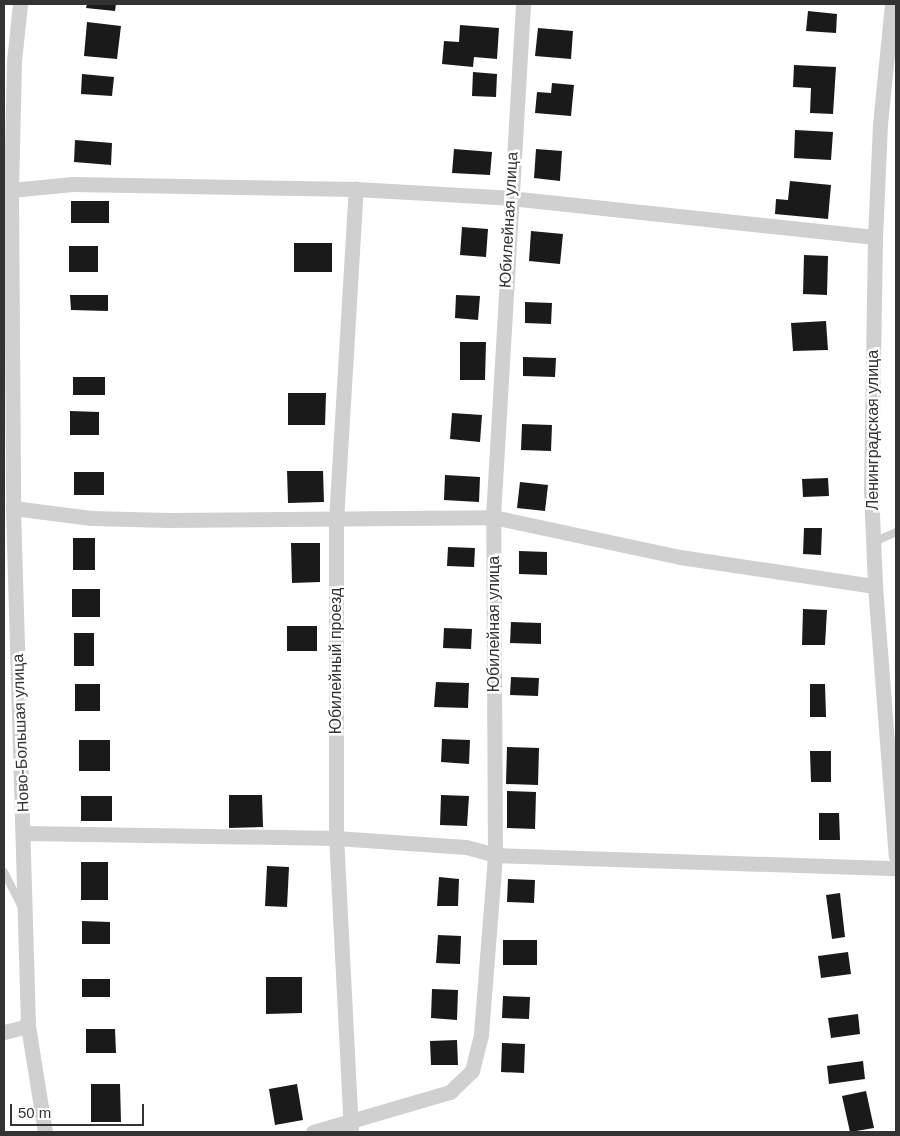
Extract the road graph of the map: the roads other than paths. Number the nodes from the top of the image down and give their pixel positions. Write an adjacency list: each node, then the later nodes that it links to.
1 (20, 4): 5 (street, Ново-Большая улица)
2 (522, 4): 6 (street, Юбилейная улица)
3 (892, 4): 7 (street, Ленинградская улица)
4 (356, 189): 5 (street); 6 (street); 11 (street, Юбилейный проезд)
5 (10, 190): 8 (street, Ново-Большая улица)
6 (510, 198): 7 (street); 10 (street, Юбилейная улица)
7 (875, 237): 14 (street, Ленинградская улица)
8 (8, 294): 9 (street, Ново-Большая улица)
9 (13, 508): 11 (street); 13 (street, Ново-Большая улица)
10 (493, 517): 11 (street); 15 (street); 18 (street, Юбилейная улица)
11 (336, 521): 17 (street, Юбилейный проезд)
12 (896, 532): 14 (lane)
13 (9, 538): 16 (street, Ново-Большая улица)
14 (874, 542): 15 (street, Ленинградская улица)
15 (875, 586): 19 (street, Ленинградская улица)
16 (24, 834): 17 (street); 22 (street, Ново-Большая улица)
17 (336, 838): 18 (street); 25 (street, Юбилейный проезд)
18 (495, 856): 20 (street); 25 (street, Юбилейная улица)
19 (896, 856)
20 (896, 868)
21 (4, 872): 22 (lane)
22 (26, 918): 23 (street, Ново-Большая улица)
23 (28, 1026): 24 (street); 26 (street, Ново-Большая улица)
24 (4, 1032)
25 (350, 1127): 27 (street, Юбилейная улица)
26 (45, 1132)
27 (313, 1132)

